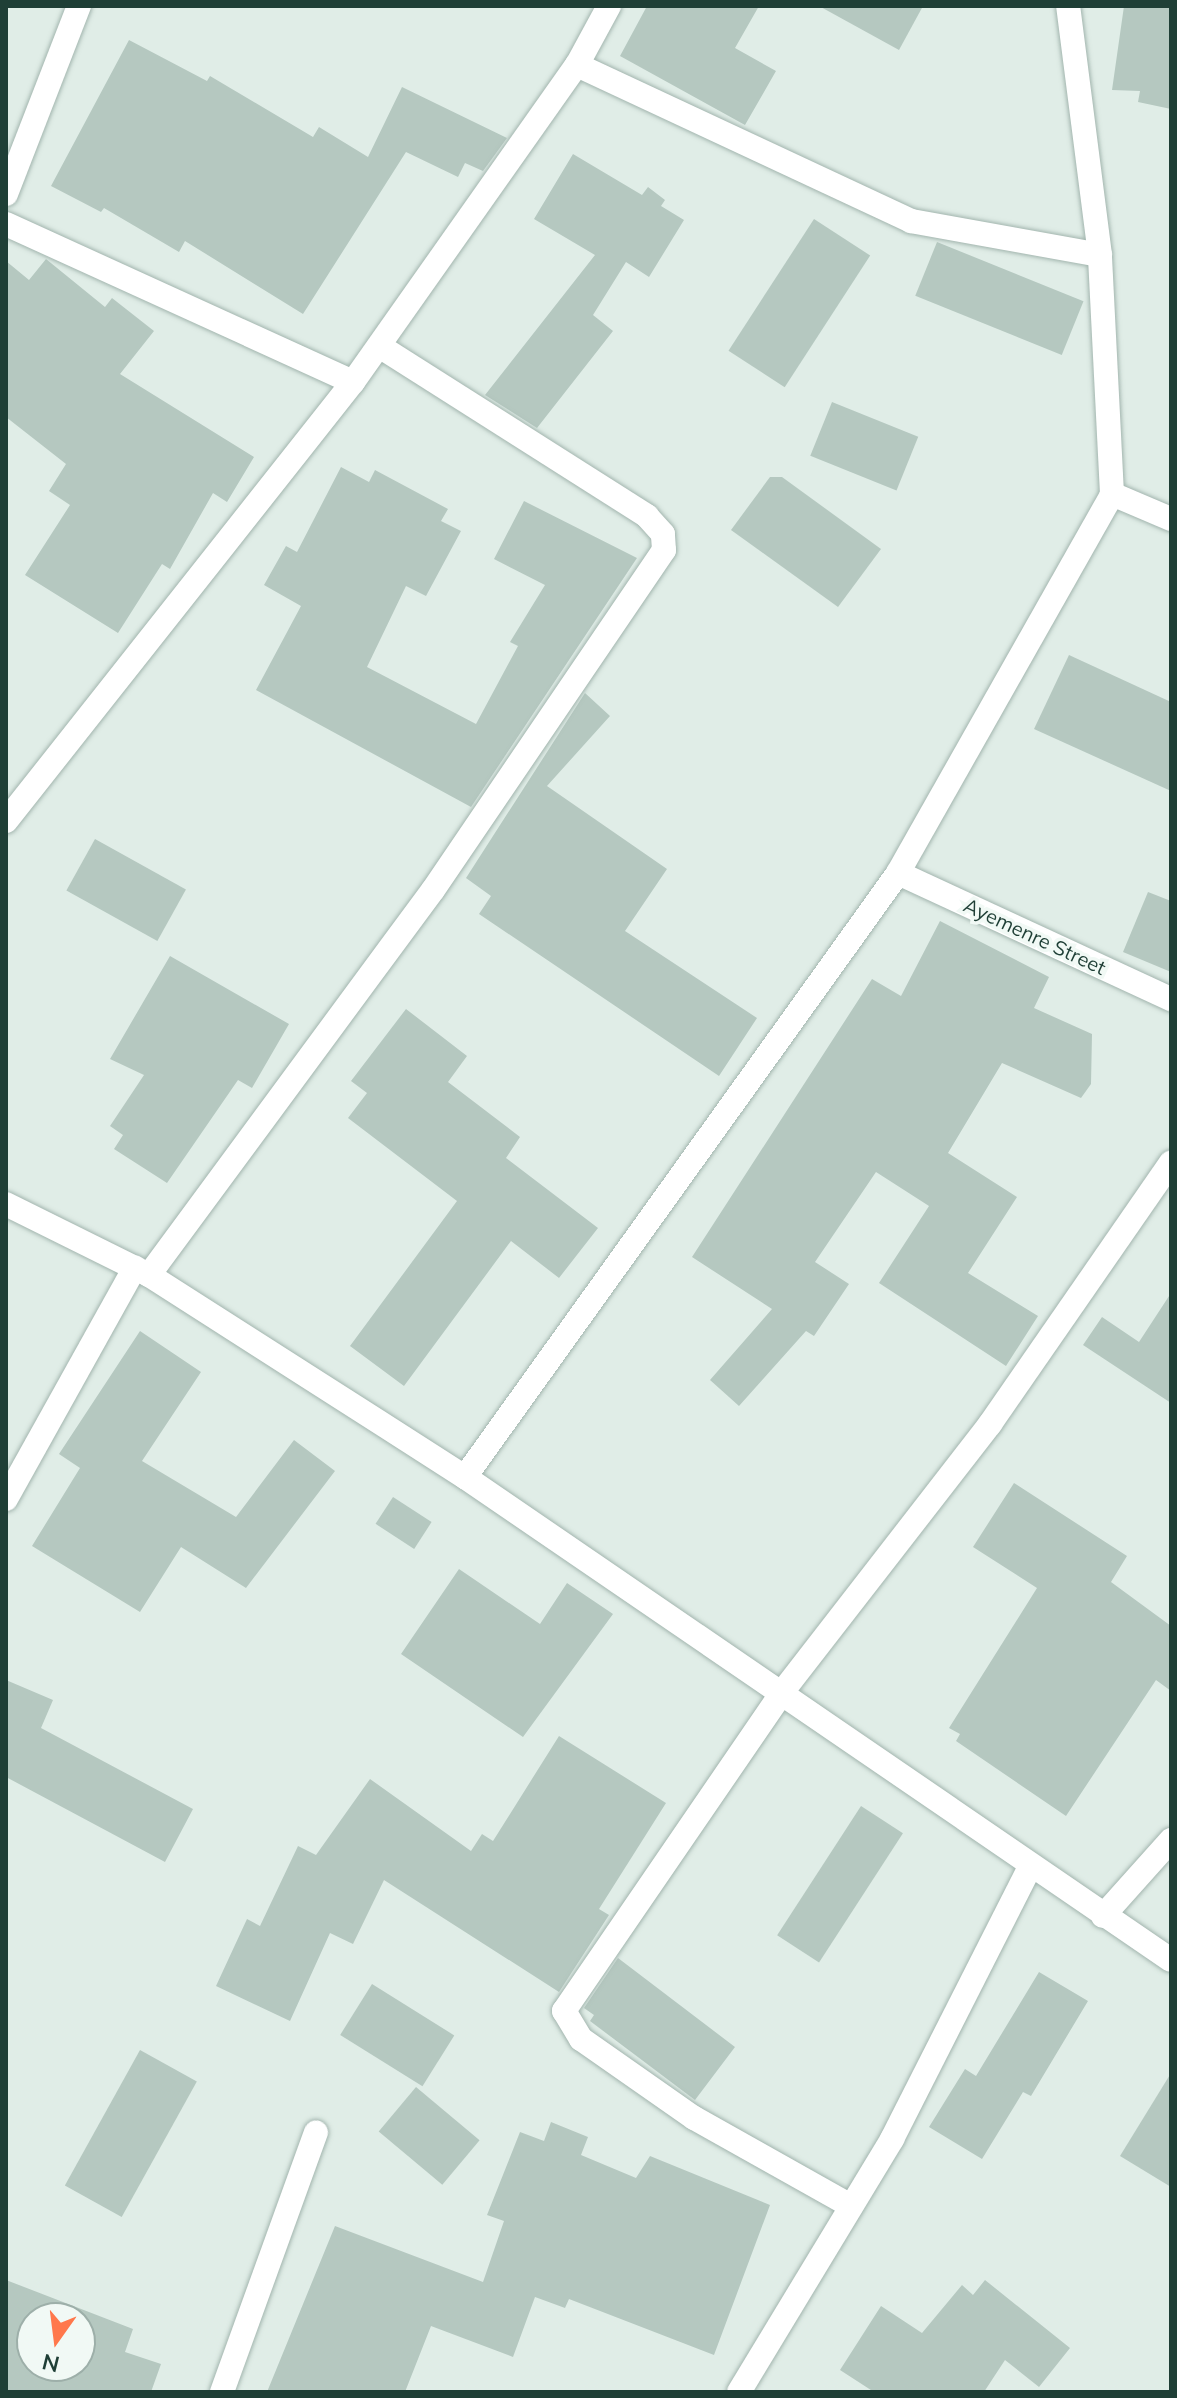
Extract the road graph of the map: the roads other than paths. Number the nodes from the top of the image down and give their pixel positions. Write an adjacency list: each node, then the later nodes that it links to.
1 (79, 6): 5 (street)
2 (609, 6): 4 (street)
3 (1068, 6): 7 (street)
4 (577, 65): 7 (street); 8 (street)
5 (6, 194)
6 (6, 224): 9 (street)
7 (1100, 255): 10 (street)
8 (379, 346): 9 (street); 17 (street)
9 (353, 382): 12 (street)
10 (1112, 494): 11 (street); 13 (street)
11 (1171, 519)
12 (6, 821)
13 (898, 873): 14 (street, Ayemenre Street); 18 (street)
14 (1171, 999)
15 (1171, 1163): 20 (street)
16 (6, 1204): 17 (street)
17 (142, 1271): 18 (street); 19 (street)
18 (465, 1477): 20 (street)
19 (6, 1499)
20 (783, 1691): 22 (street); 26 (street)
21 (1171, 1840): 23 (street)
22 (1030, 1867): 23 (street); 26 (street)
23 (1103, 1916): 24 (street)
24 (1171, 1960)
25 (316, 2132): 27 (street)
26 (851, 2206): 28 (street)
27 (222, 2392)
28 (739, 2392)

